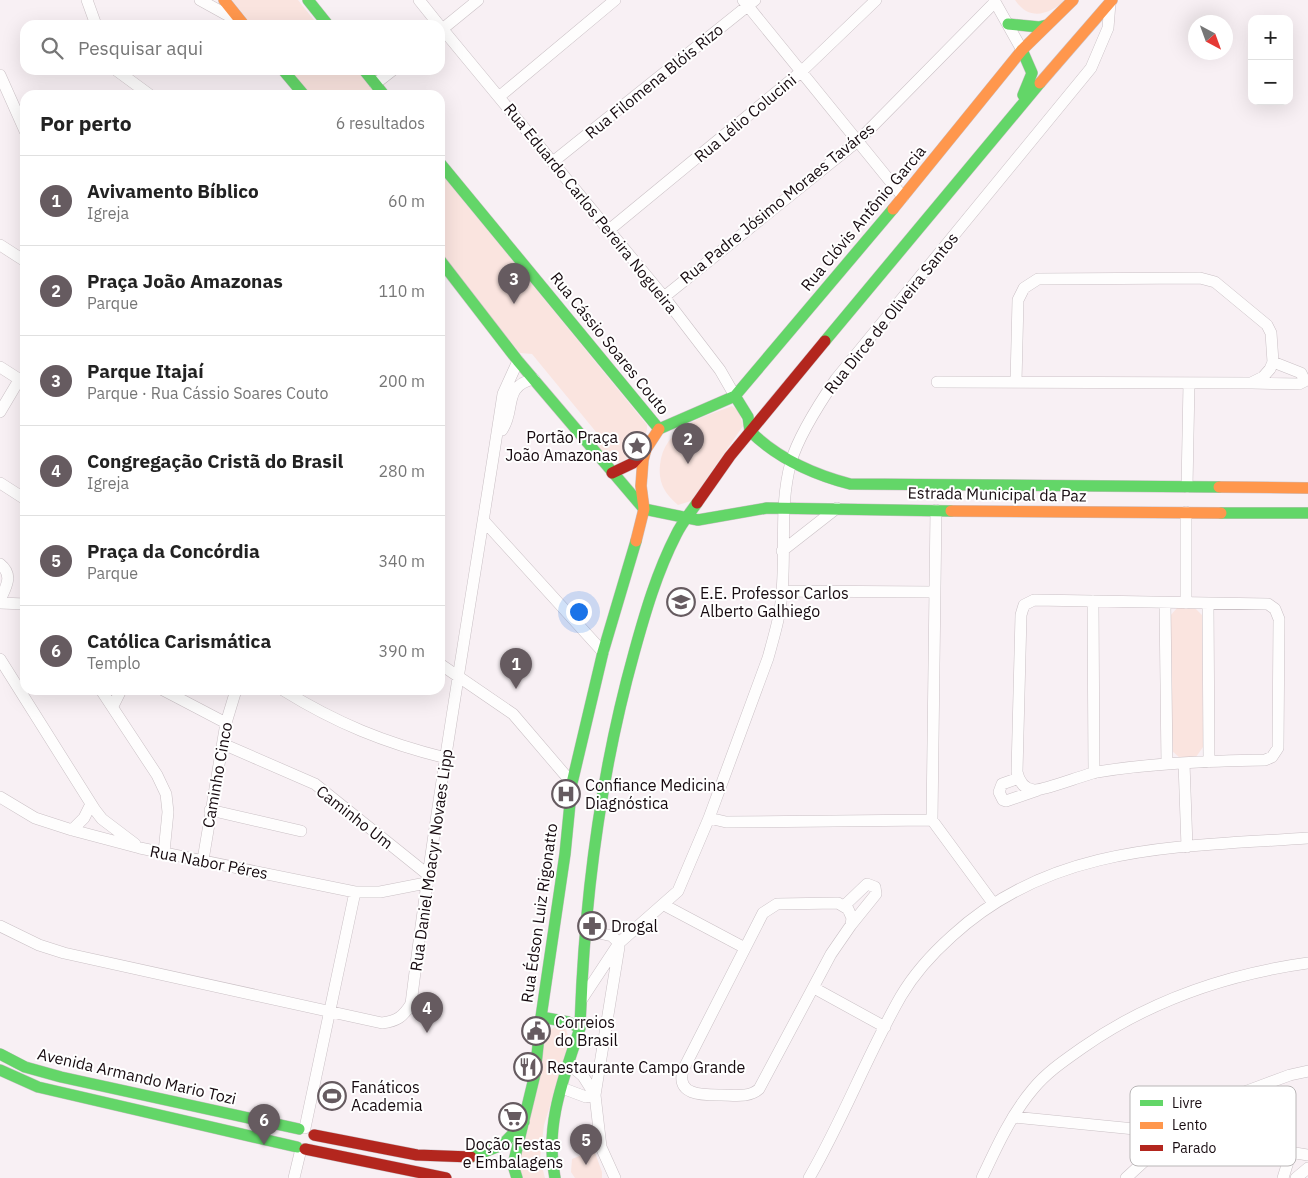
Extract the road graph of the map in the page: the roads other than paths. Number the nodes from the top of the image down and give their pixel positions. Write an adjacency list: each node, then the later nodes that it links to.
1 (87, 0): 13 (street)
2 (200, 0): 14 (street)
3 (224, 0): 15 (street)
4 (308, 0): 16 (street)
5 (419, 0): 17 (street, Rua Eduardo Carlos Pereira Nogueira)
6 (478, 0): 18 (street)
7 (615, 0): 33 (street)
8 (876, 0): 23 (street, Rua Lélio Colucini)
9 (1073, 0): 20 (street, Rua Clóvis Antônio Garcia)
10 (995, 1): 19 (street); 36 (street, Rua Padre Jósimo Moraes Taváres)
11 (1111, 1): 34 (street); 61 (street, Rua Dirce de Oliveira Santos)
12 (748, 2): 23 (street); 37 (street, Rua Filomena Blóis Rizo)
13 (94, 20)
14 (235, 20)
15 (240, 20)
16 (324, 20)
17 (434, 20)
18 (445, 24)
19 (1008, 24): 20 (street); 22 (street)
20 (1047, 26): 22 (street, Rua Clóvis Antônio Garcia)
21 (445, 34): 33 (street, Rua Eduardo Carlos Pereira Nogueira)
22 (1022, 50): 34 (street); 39 (street, Rua Clóvis Antônio Garcia)
23 (802, 71): 36 (street); 40 (street, Rua Lélio Colucini)
24 (0, 74): 35 (street)
25 (123, 75): 30 (street)
26 (287, 75): 31 (street)
27 (368, 75): 29 (street)
28 (387, 75): 29 (street)
29 (375, 84): 32 (street)
30 (143, 90)
31 (300, 90)
32 (380, 90)
33 (500, 96): 37 (street, Rua Eduardo Carlos Pereira Nogueira)
34 (1017, 108): 58 (street)
35 (20, 120)
36 (859, 140): 39 (street); 44 (street, Rua Padre Jósimo Moraes Taváres)
37 (554, 162): 40 (street, Rua Eduardo Carlos Pereira Nogueira)
38 (445, 169): 57 (street, Rua Cássio Soares Couto)
39 (903, 197): 55 (street, Rua Clóvis Antônio Garcia)
40 (609, 230): 44 (street, Rua Eduardo Carlos Pereira Nogueira)
41 (0, 245): 42 (street)
42 (20, 258)
43 (445, 266): 45 (street)
44 (664, 297): 55 (street, Rua Eduardo Carlos Pereira Nogueira)
45 (518, 361): 48 (street); 59 (street, Rua Daniel Moacyr Novaes Lipp)
46 (1273, 362): 51 (street); 53 (street); 53 (street)
47 (0, 367): 49 (street)
48 (534, 379): 59 (street, Rua Daniel Moacyr Novaes Lipp); 62 (street)
49 (20, 380)
50 (937, 382): 51 (street)
51 (1016, 382): 52 (street)
52 (1189, 382): 53 (street); 67 (street)
53 (1250, 382)
54 (20, 384): 56 (street)
55 (735, 396): 57 (street, Rua Clóvis Antônio Garcia); 58 (street)
56 (0, 412)
57 (659, 429): 60 (street)
58 (750, 431): 61 (street, Estrada Municipal da Paz); 73 (street)
59 (497, 438): 74 (street, Rua Daniel Moacyr Novaes Lipp)
60 (646, 449): 62 (street); 70 (street, Rua Édson Luiz Rigonatto)
61 (791, 461): 64 (street, Estrada Municipal da Paz); 68 (street, Rua Dirce de Oliveira Santos)
62 (612, 473): 70 (street)
63 (0, 483): 66 (street)
64 (934, 486): 67 (street, Estrada Municipal da Paz); 71 (street)
65 (1308, 488): 67 (street, Estrada Municipal da Paz)
66 (20, 496)
67 (1187, 500): 71 (street, Estrada Municipal da Paz); 72 (street, Estrada Municipal da Paz); 82 (street)
68 (783, 508): 69 (street, Estrada Municipal da Paz); 73 (street, Estrada Municipal da Paz); 75 (street, Rua Dirce de Oliveira Santos)
69 (838, 508): 71 (street, Estrada Municipal da Paz); 75 (street)
70 (644, 509): 73 (street, Estrada Municipal da Paz); 86 (street, Rua Édson Luiz Rigonatto)
71 (936, 510): 78 (street)
72 (1308, 513)
73 (687, 517): 129 (street)
74 (484, 521): 85 (street); 90 (street, Rua Daniel Moacyr Novaes Lipp)
75 (782, 551): 77 (street, Rua Dirce de Oliveira Santos)
76 (0, 564): 80 (street)
77 (782, 591): 78 (street); 113 (street, Rua Dirce de Oliveira Santos)
78 (935, 592): 114 (street)
79 (1093, 601): 81 (street); 106 (street); 107 (street)
80 (0, 602): 84 (street)
81 (1165, 602): 82 (street); 105 (street)
82 (1186, 603): 83 (street)
83 (1208, 603): 102 (street); 102 (street)
84 (20, 604)
85 (591, 636): 86 (street); 87 (street)
86 (608, 638): 87 (street, Rua Édson Luiz Rigonatto)
87 (603, 652): 103 (street, Rua Édson Luiz Rigonatto)
88 (0, 659): 91 (street)
89 (445, 667): 90 (street)
90 (457, 674): 100 (street, Rua Daniel Moacyr Novaes Lipp); 101 (street)
91 (6, 677): 111 (street)
92 (105, 695): 97 (street)
93 (118, 695): 97 (street)
94 (172, 695): 98 (street)
95 (234, 695): 98 (street, Caminho Cinco)
96 (291, 695): 100 (street)
97 (113, 706): 120 (street)
98 (226, 723): 99 (street, Caminho Cinco)
99 (223, 744): 112 (street, Caminho Cinco); 122 (street, Caminho Um)
100 (446, 758): 122 (street, Rua Daniel Moacyr Novaes Lipp)
101 (551, 758): 103 (street); 108 (street)
102 (1209, 762): 104 (street)
103 (576, 763): 108 (street, Rua Édson Luiz Rigonatto)
104 (1184, 763): 105 (street); 118 (street)
105 (1167, 764): 106 (street)
106 (1094, 773): 109 (street)
107 (1019, 778): 109 (street); 109 (street)
108 (572, 783): 136 (street, Rua Édson Luiz Rigonatto)
109 (1038, 790)
110 (0, 797): 115 (street, Rua Nabor Péres)
111 (91, 804): 115 (street); 119 (street)
112 (210, 810): 116 (street); 121 (street, Caminho Cinco)
113 (709, 818): 114 (street); 125 (street, Rua Dirce de Oliveira Santos)
114 (932, 820): 124 (street)
115 (72, 830): 119 (street, Rua Nabor Péres)
116 (301, 831)
117 (1308, 838): 118 (street)
118 (1187, 847): 124 (street)
119 (140, 848): 120 (street, Rua Nabor Péres)
120 (164, 852): 121 (street, Rua Nabor Péres)
121 (203, 860): 123 (street, Rua Nabor Péres)
122 (427, 879): 123 (street, Rua Nabor Péres); 135 (street, Rua Daniel Moacyr Novaes Lipp)
123 (355, 892): 135 (street)
124 (993, 903): 138 (street)
125 (664, 905): 130 (street, Rua Dirce de Oliveira Santos); 131 (street)
126 (844, 906): 127 (street); 127 (street); 131 (street)
127 (851, 925): 133 (street)
128 (0, 926): 135 (street, Rua Daniel Moacyr Novaes Lipp)
129 (586, 930): 130 (street); 134 (street)
130 (618, 943): 134 (street, Rua Dirce de Oliveira Santos); 145 (street)
131 (745, 948): 133 (street)
132 (1308, 963): 146 (street)
133 (814, 988): 138 (street)
134 (581, 1000): 137 (street)
135 (328, 1010): 149 (street)
136 (541, 1017): 137 (street); 147 (street, Rua Édson Luiz Rigonatto)
137 (580, 1028): 140 (street)
138 (885, 1028): 161 (street)
139 (0, 1054): 149 (street, Avenida Armando Mario Tozi)
140 (569, 1064): 144 (street); 145 (street)
141 (0, 1070): 150 (street, Avenida Armando Mario Tozi)
142 (1308, 1071): 143 (street)
143 (1260, 1086)
144 (562, 1088): 145 (street); 159 (street)
145 (595, 1096): 160 (street)
146 (1013, 1117): 148 (street); 162 (street)
147 (526, 1121): 151 (street, Avenida Armando Mario Tozi); 158 (street, Rua Édson Luiz Rigonatto)
148 (1130, 1129)
149 (306, 1130): 150 (street); 150 (street); 151 (street, Avenida Armando Mario Tozi)
150 (301, 1148): 155 (street, Avenida Armando Mario Tozi); 156 (street)
151 (417, 1155): 155 (street)
152 (1139, 1166): 163 (street)
153 (1287, 1166): 164 (street)
154 (1308, 1168): 165 (street)
155 (415, 1171): 157 (street, Avenida Armando Mario Tozi)
156 (294, 1178)
157 (446, 1178)
158 (517, 1178)
159 (555, 1178)
160 (615, 1178)
161 (809, 1178)
162 (982, 1178)
163 (1126, 1178)
164 (1283, 1178)
165 (1296, 1178)

